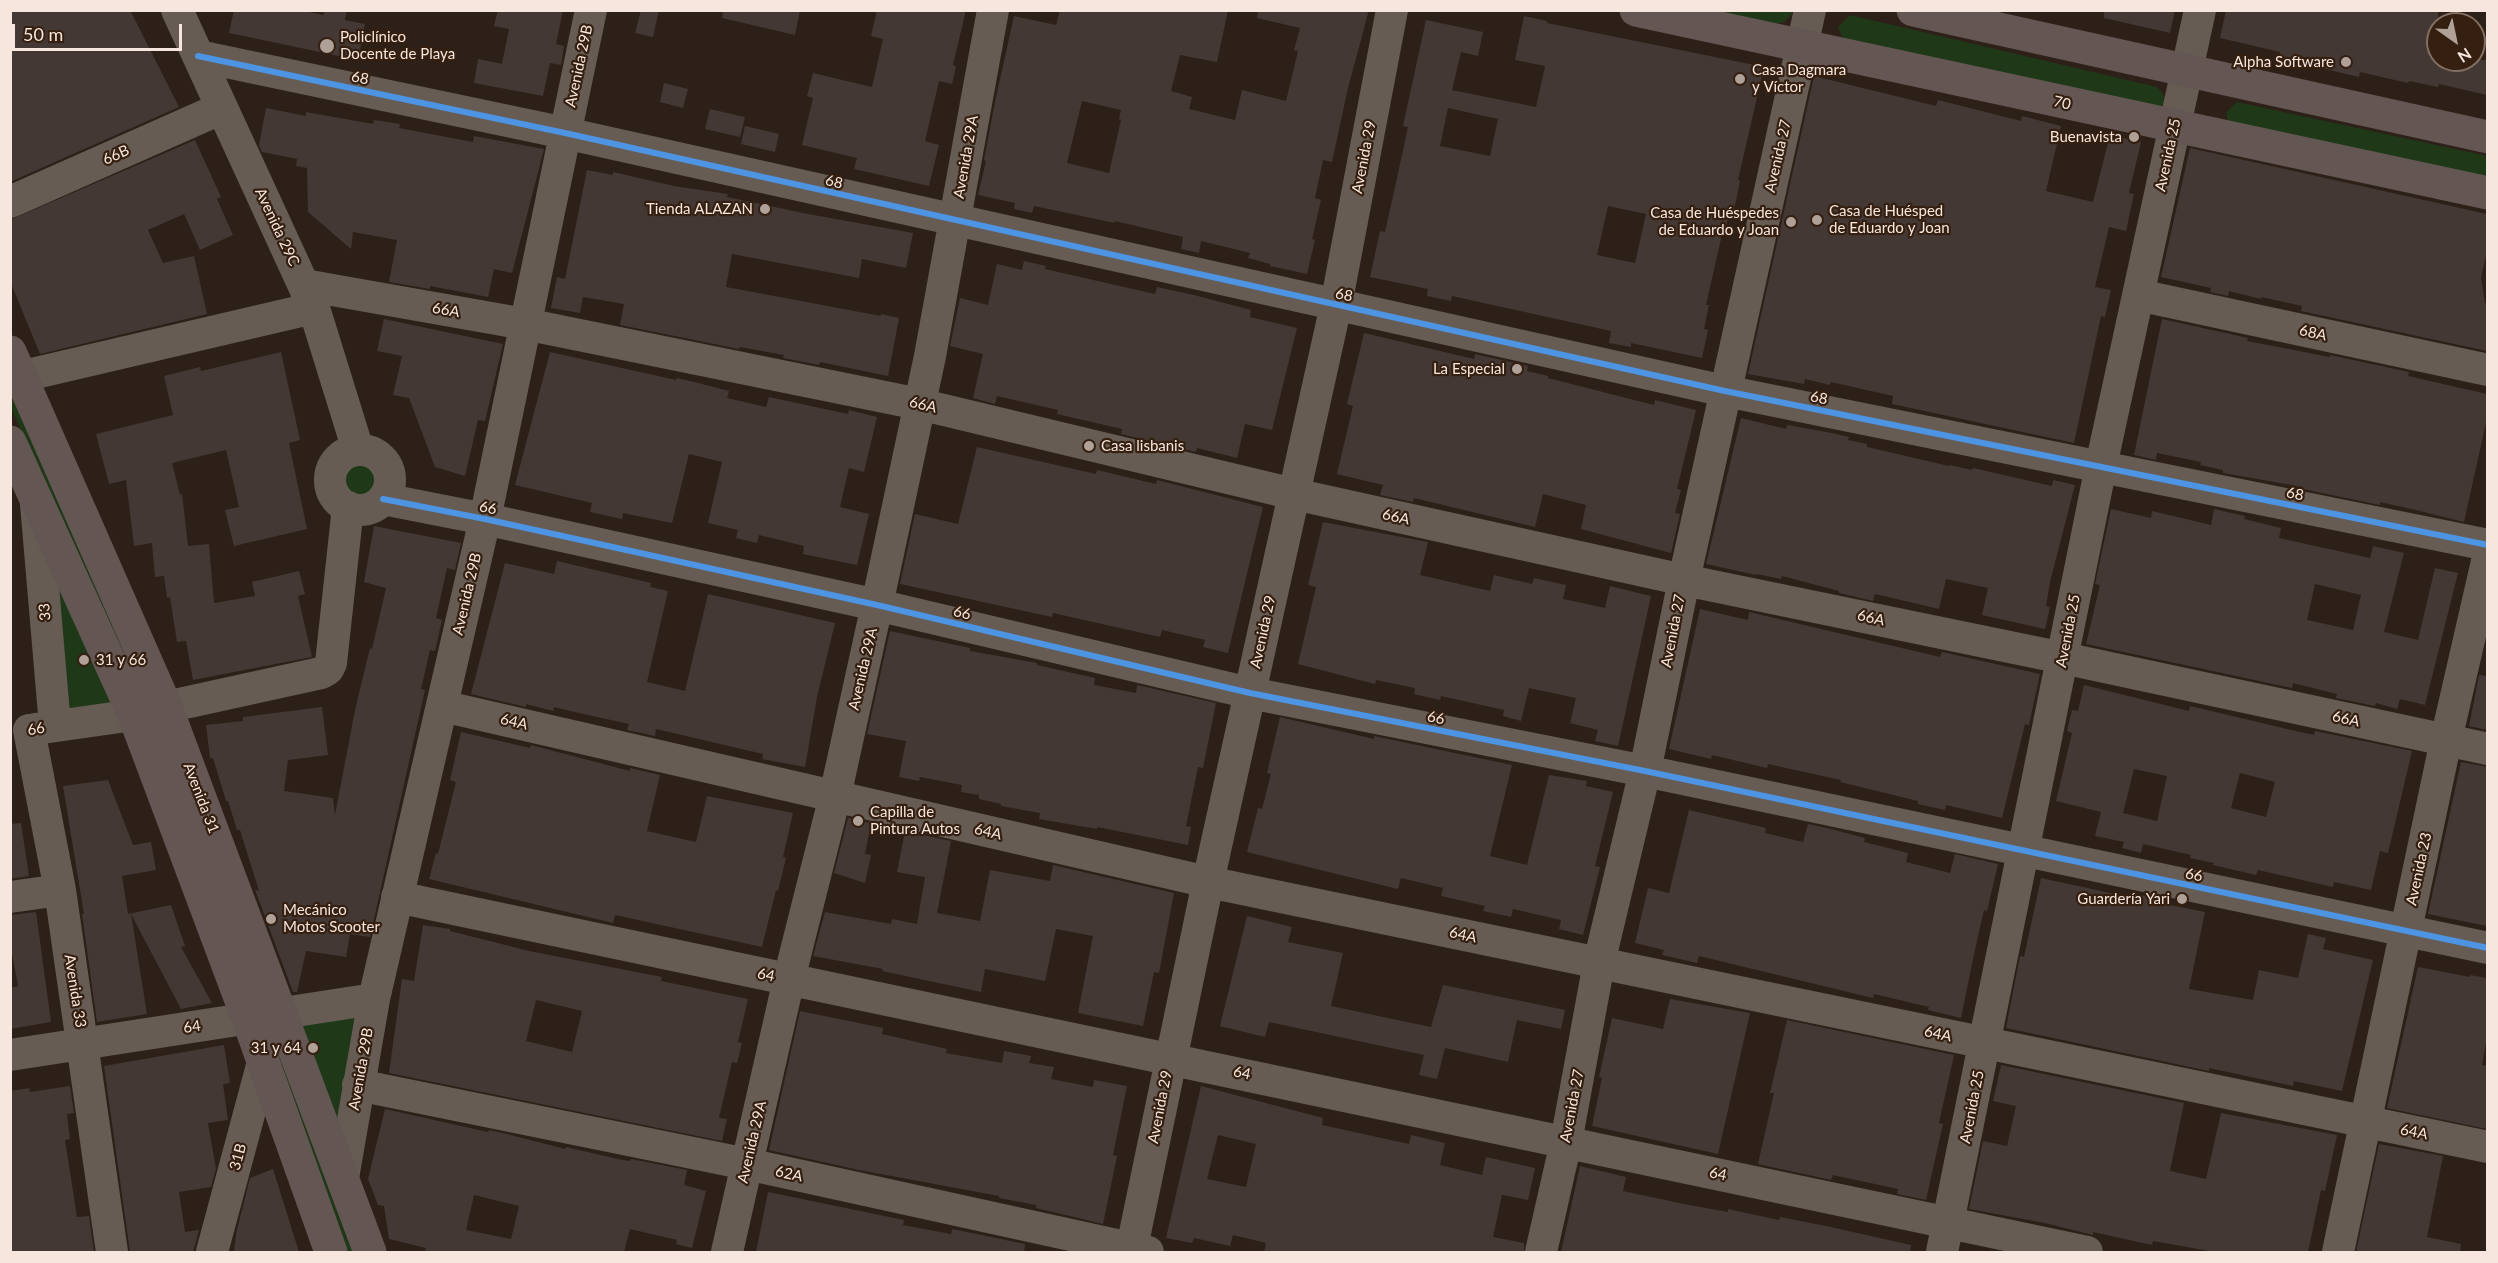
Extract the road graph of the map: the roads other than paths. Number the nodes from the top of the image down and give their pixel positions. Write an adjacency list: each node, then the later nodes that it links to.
1 (591, 10): 14 (street, Avenida 29B)
2 (993, 10): 18 (street, Avenida 29A)
3 (1392, 10): 21 (street, Avenida 29)
4 (1636, 10): 9 (main road, 70)
5 (1810, 10): 9 (street, Avenida 27)
6 (1913, 10): 11 (main road)
7 (2200, 10): 11 (street, Avenida 25)
8 (180, 13): 10 (street, Avenida 29C)
9 (1803, 45): 13 (main road, 70); 25 (street, Avenida 27)
10 (198, 56): 12 (street, Avenida 29C); 14 (street, 68)
11 (2187, 72): 13 (street, Avenida 25); 15 (main road)
12 (222, 108): 17 (street, 66B); 20 (street, Avenida 29C)
13 (2174, 127): 16 (main road, 70); 19 (street, Avenida 25)
14 (565, 133): 18 (street, 68); 22 (street, Avenida 29B)
15 (2487, 137)
16 (2487, 193)
17 (10, 202)
18 (954, 221): 21 (street, 68); 26 (street, Avenida 29A)
19 (2138, 295): 24 (street, 68A); 29 (street, Avenida 25)
20 (309, 296): 22 (street, 66A); 23 (street, 66A); 28 (street, Avenida 29C)
21 (1336, 305): 25 (street, 68); 30 (street, Avenida 29)
22 (525, 324): 26 (street, 66A); 34 (street, Avenida 29B)
23 (14, 369): 41 (main road, Avenida 31)
24 (2487, 370)
25 (1725, 391): 29 (street, 68); 37 (street, Avenida 27)
26 (919, 404): 30 (street, 66A); 38 (street, Avenida 29A)
27 (10, 442): 31 (main road)
28 (358, 450): 32 (street); 33 (street)
29 (2101, 466): 35 (street, 68); 39 (street, Avenida 25)
30 (1294, 494): 37 (street, 66A); 40 (street, Avenida 29)
31 (35, 497): 43 (main road); 44 (street, 33)
32 (383, 499): 33 (street); 34 (street, 66)
33 (348, 507): 41 (street)
34 (485, 519): 38 (street, 66); 42 (street, Avenida 29B)
35 (2487, 545)
36 (2487, 557): 45 (street, Avenida 23)
37 (1684, 580): 39 (street, 66A); 47 (street, Avenida 27)
38 (877, 605): 40 (street, 66); 48 (street, Avenida 29A)
39 (2063, 658): 45 (street, 66A); 49 (street, Avenida 25)
40 (1250, 693): 47 (street, 66); 50 (street, Avenida 29)
41 (166, 706): 59 (main road, Avenida 31)
42 (442, 706): 48 (street, 64A); 53 (street, Avenida 29B)
43 (134, 715): 44 (street, 66); 60 (main road)
44 (32, 730): 51 (street, Avenida 33)
45 (2446, 740): 46 (street, 66A); 54 (street, Avenida 23)
46 (2487, 749)
47 (1645, 771): 49 (street, 66); 56 (street, Avenida 27)
48 (835, 796): 50 (street, 64A); 57 (street, Avenida 29A)
49 (2022, 852): 54 (street, 66); 62 (street, Avenida 25)
50 (1208, 882): 56 (street, 64A); 64 (street, Avenida 29)
51 (60, 890): 52 (street); 61 (street, Avenida 33)
52 (10, 897)
53 (397, 897): 57 (street, 64); 58 (street, Avenida 29B)
54 (2406, 931): 55 (street, 66); 67 (street, Avenida 23)
55 (2487, 948)
56 (1599, 963): 62 (street, 64A); 68 (street, Avenida 27)
57 (789, 979): 64 (street, 64); 70 (street, Avenida 29A)
58 (374, 999): 59 (street, 64); 66 (street, Avenida 29B)
59 (282, 1013): 60 (street, 64); 71 (main road, Avenida 31)
60 (248, 1019): 61 (street, 64); 65 (main road)
61 (83, 1043): 63 (street, 64); 74 (street, Avenida 33)
62 (1984, 1044): 67 (street, 64A); 72 (street, Avenida 25)
63 (10, 1055)
64 (1170, 1058): 68 (street, 64); 73 (street, Avenida 29)
65 (263, 1062): 75 (street, 31B); 76 (main road)
66 (358, 1085): 70 (street, 62A); 71 (street, Avenida 29B)
67 (2366, 1123): 69 (street, 64A); 82 (street, Avenida 23)
68 (1566, 1142): 72 (street, 64); 79 (street, Avenida 27)
69 (2487, 1147)
70 (747, 1164): 73 (street, 62A); 78 (street, Avenida 29A)
71 (343, 1178): 77 (main road, Avenida 31)
72 (1950, 1222): 80 (street, Avenida 25); 81 (street, 64)
73 (1137, 1251)
74 (112, 1252)
75 (212, 1252)
76 (331, 1252)
77 (370, 1252)
78 (727, 1252)
79 (1541, 1252)
80 (1942, 1252)
81 (2087, 1252)
82 (2338, 1252)

